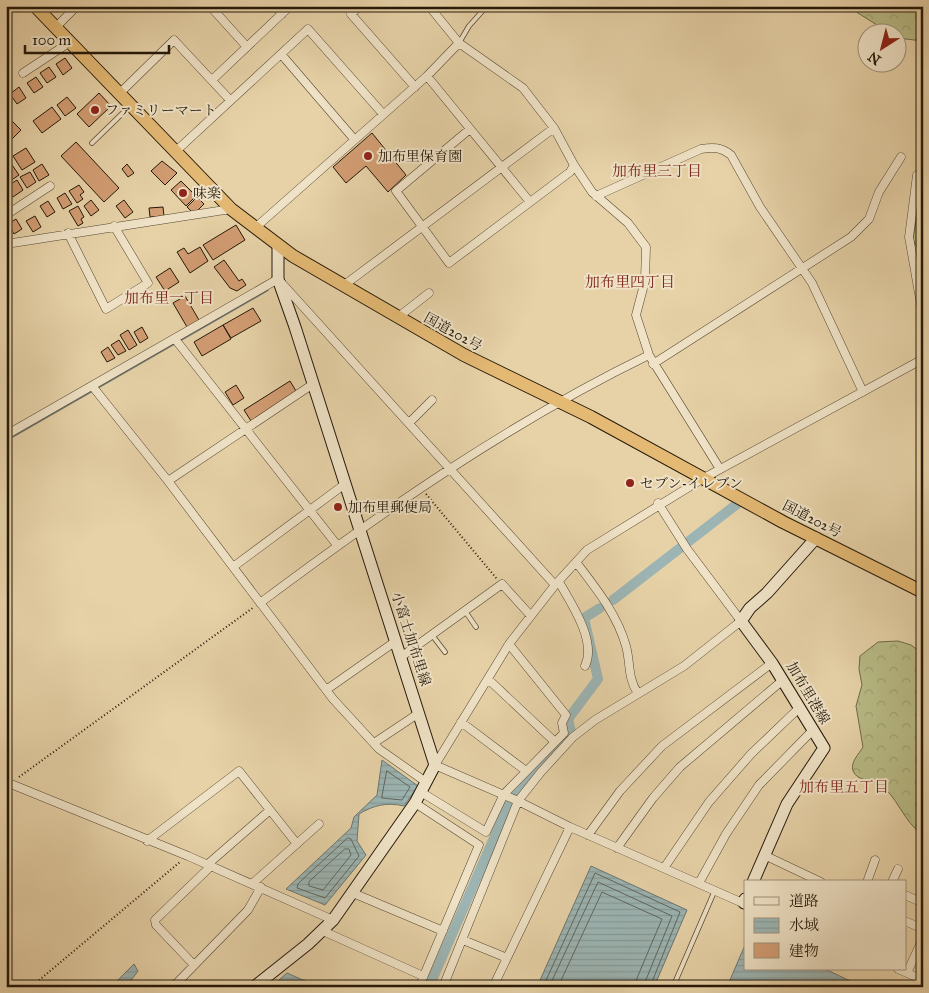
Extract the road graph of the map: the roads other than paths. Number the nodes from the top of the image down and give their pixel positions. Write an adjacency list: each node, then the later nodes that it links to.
1 (34, 6): 10 (highway, 国道202号)
2 (77, 6): 10 (street)
3 (210, 6): 13 (street)
4 (275, 6): 9 (street)
5 (290, 6): 9 (street)
6 (360, 6): 18 (street)
7 (429, 6): 12 (street)
8 (487, 6): 12 (lane)
9 (282, 14): 13 (street)
10 (56, 27): 11 (highway, 国道202号)
11 (70, 42): 15 (street); 19 (highway, 国道202号)
12 (459, 43): 16 (street); 23 (street)
13 (247, 47): 17 (street)
14 (281, 54): 20 (street); 22 (street); 25 (street)
15 (23, 74)
16 (427, 76): 18 (street); 24 (street)
17 (212, 80): 19 (street); 20 (street)
18 (415, 86): 22 (street)
19 (120, 93): 21 (highway, 国道202号)
20 (230, 100): 27 (street)
21 (131, 105): 26 (lane); 27 (highway, 国道202号)
22 (383, 114): 25 (street)
23 (554, 128): 29 (street); 30 (street)
24 (470, 129): 30 (street); 38 (street)
25 (354, 139): 39 (street)
26 (92, 143)
27 (174, 152): 35 (highway, 国道202号)
28 (901, 157): 43 (street)
29 (574, 165): 33 (street); 34 (street)
30 (502, 167): 34 (street); 38 (street)
31 (917, 174): 47 (street)
32 (50, 186): 36 (street)
33 (596, 196): 43 (street); 50 (street)
34 (530, 202): 38 (street)
35 (231, 209): 37 (street); 39 (highway, 国道202号)
36 (6, 215)
37 (114, 226): 40 (street); 40 (street)
38 (422, 227): 45 (street)
39 (255, 228): 42 (highway, 国道202号)
40 (68, 233): 41 (street)
41 (6, 244)
42 (278, 246): 44 (main road, 小富士加布里線); 45 (highway, 国道202号)
43 (803, 268): 52 (street); 55 (street)
44 (278, 279): 49 (street); 53 (main road, 小富士加布里線); 58 (street)
45 (343, 286): 48 (highway, 国道202号)
46 (429, 293): 48 (street)
47 (923, 316)
48 (397, 318): 57 (highway, 国道202号)
49 (178, 342): 54 (street); 59 (street)
50 (649, 355): 52 (street); 57 (street)
51 (922, 358): 55 (street)
52 (653, 364): 62 (street)
53 (314, 384): 59 (street); 65 (main road, 小富士加布里線)
54 (95, 390): 60 (street); 64 (street)
55 (863, 392): 62 (street)
56 (432, 400): 58 (street)
57 (559, 402): 61 (street); 63 (highway, 国道202号)
58 (409, 423): 61 (street)
59 (247, 429): 64 (street); 67 (street)
60 (6, 436)
61 (450, 468): 68 (street); 73 (street)
62 (720, 469): 63 (street)
63 (702, 478): 66 (street); 69 (highway, 国道202号)
64 (168, 481): 72 (street)
65 (345, 484): 67 (street); 68 (main road, 小富士加布里線)
66 (658, 503): 71 (street); 78 (street)
67 (309, 510): 70 (street); 72 (street)
68 (359, 531): 70 (street); 81 (main road, 小富士加布里線)
69 (816, 538): 74 (highway, 国道202号); 78 (main road)
70 (337, 546): 75 (street)
71 (576, 562): 73 (street); 90 (street)
72 (233, 567): 75 (street)
73 (557, 584): 77 (street); 86 (street)
74 (923, 592)
75 (260, 603): 89 (street)
76 (465, 612): 77 (street); 79 (lane); 80 (street)
77 (531, 616): 82 (street)
78 (741, 621): 85 (main road, 加布里港線); 90 (street)
79 (476, 627)
80 (432, 635): 83 (lane); 84 (street)
81 (396, 641): 84 (main road, 小富士加布里線); 89 (street)
82 (510, 644): 87 (street); 95 (street)
83 (444, 652)
84 (401, 657): 92 (main road, 小富士加布里線)
85 (772, 663): 88 (main road, 加布里港線); 107 (street)
86 (585, 666)
87 (488, 679): 93 (street); 95 (street)
88 (782, 680): 91 (main road, 加布里港線); 111 (street)
89 (326, 690): 96 (street)
90 (638, 694): 102 (street)
91 (799, 708): 94 (main road, 加布里港線); 115 (street)
92 (419, 713): 96 (street); 97 (main road, 小富士加布里線)
93 (461, 722): 97 (street); 98 (street)
94 (812, 730): 112 (main road, 加布里港線); 122 (street)
95 (555, 742): 98 (street)
96 (374, 743): 100 (street)
97 (435, 765): 100 (main road); 101 (street)
98 (526, 771): 101 (street)
99 (8, 783): 108 (street)
100 (421, 792): 106 (street); 110 (street); 125 (main road)
101 (504, 794): 102 (street); 106 (street)
102 (518, 801): 105 (street); 135 (street)
103 (270, 810): 108 (street); 109 (street); 114 (street)
104 (319, 824): 109 (street)
105 (570, 827): 107 (street); 136 (street)
106 (486, 832): 110 (street)
107 (588, 835): 111 (street)
108 (147, 841): 114 (street)
109 (297, 844): 121 (street)
110 (479, 845): 133 (street)
111 (617, 848): 115 (street)
112 (764, 855): 117 (main road, 加布里港線); 118 (street)
113 (875, 860): 119 (street)
114 (209, 865): 121 (street); 137 (street)
115 (664, 868): 122 (street)
116 (898, 869): 120 (street)
117 (754, 880)
118 (816, 880)
119 (869, 880)
120 (893, 880)
121 (252, 884): 123 (street)
122 (699, 884): 124 (street)
123 (261, 888): 129 (street); 137 (street)
124 (715, 890): 127 (street); 147 (lane)
125 (353, 893): 129 (main road); 133 (street)
126 (906, 895): 128 (street)
127 (744, 902)
128 (923, 903)
129 (332, 920): 132 (main road)
130 (906, 921): 131 (street)
131 (923, 929)
132 (323, 931): 140 (street); 143 (main road)
133 (442, 931): 140 (street)
134 (923, 938): 139 (street)
135 (463, 940): 136 (street); 145 (street)
136 (507, 958): 146 (street)
137 (194, 965): 142 (street)
138 (900, 970): 139 (street)
139 (907, 973): 141 (street)
140 (423, 976): 144 (street)
141 (923, 980)
142 (172, 987)
143 (254, 987)
144 (419, 987)
145 (443, 987)
146 (493, 987)
147 (673, 987)

